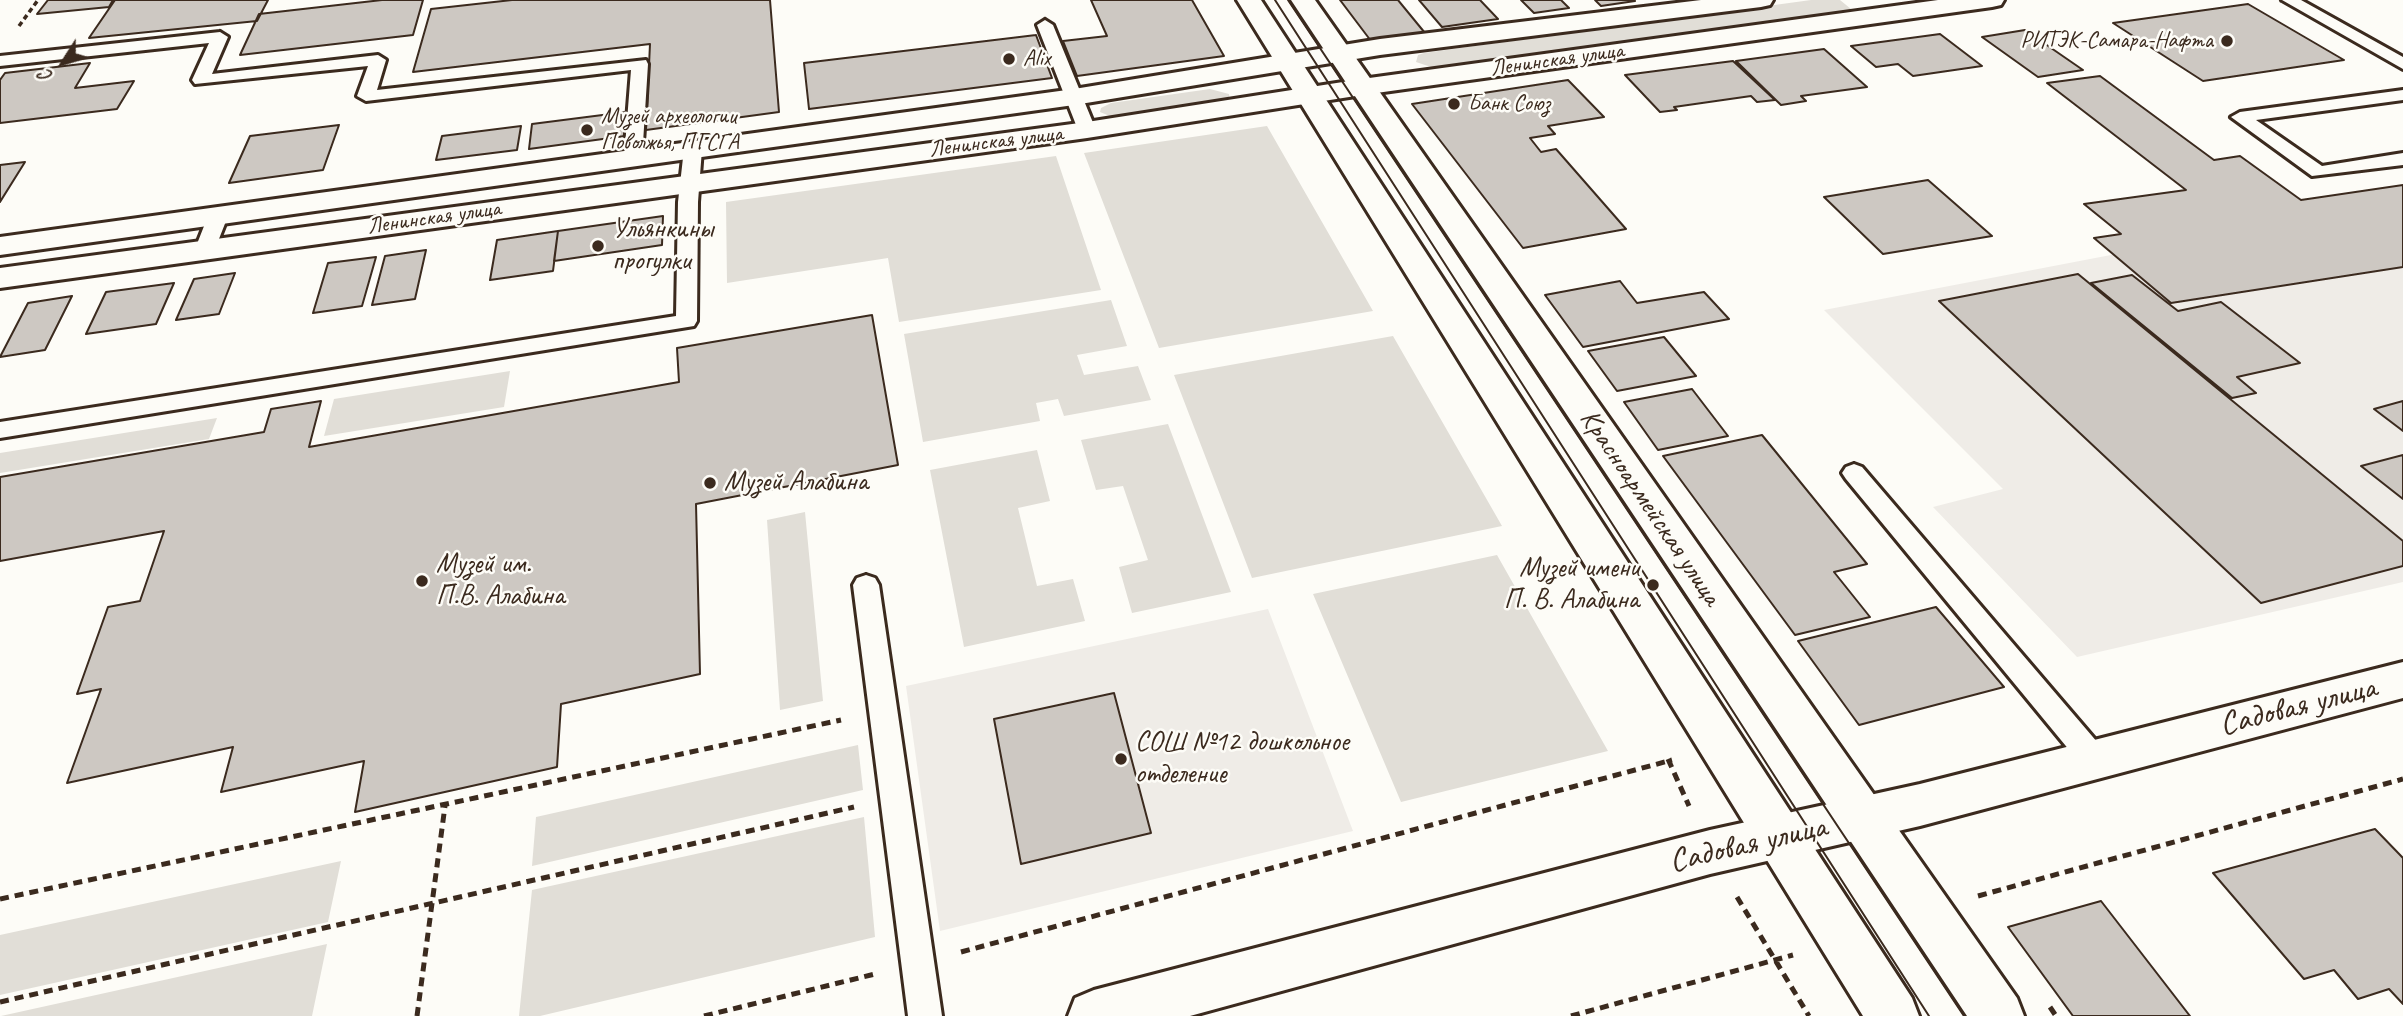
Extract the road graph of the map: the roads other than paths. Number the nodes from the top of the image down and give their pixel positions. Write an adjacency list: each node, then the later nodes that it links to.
1 (1249, 0): 12 (street)
2 (1303, 0): 10 (street, Красноармейская улица)
3 (1761, 0): 10 (street, Ленинская улица)
4 (1992, 0): 7 (street, Ленинская улица)
5 (2290, 0): 13 (lane)
6 (2318, 0): 9 (lane)
7 (1925, 4): 14 (street, Ленинская улица)
8 (1045, 25): 17 (lane)
9 (2403, 48)
10 (1340, 54): 12 (street, Ленинская улица); 14 (street, Красноармейская улица)
11 (0, 61): 20 (lane)
12 (1289, 62): 15 (street); 17 (street, Ленинская улица)
13 (2403, 64)
14 (1362, 87): 15 (street, Ленинская улица); 32 (street, Красноармейская улица)
15 (1310, 95): 18 (street, Ленинская улица); 33 (street)
16 (2403, 95): 21 (lane)
17 (1074, 97): 18 (lane); 19 (street, Ленинская улица)
18 (1087, 130): 22 (street, Ленинская улица)
19 (693, 149): 20 (street, Ленинская улица); 22 (lane)
20 (633, 159): 23 (street, Ленинская улица)
21 (2403, 159)
22 (691, 182): 25 (street, Ленинская улица); 27 (lane)
23 (219, 216): 24 (street, Ленинская улица); 25 (lane)
24 (0, 246)
25 (205, 250): 26 (street, Ленинская улица)
26 (0, 278)
27 (0, 430)
28 (1854, 473): 31 (lane)
29 (866, 585): 34 (lane)
30 (2403, 680): 31 (street, Садовая улица)
31 (2094, 759): 32 (street, Садовая улица)
32 (1862, 818): 33 (street, Садовая улица); 37 (street, Красноармейская улица)
33 (1778, 837): 35 (street, Садовая улица); 36 (street)
34 (925, 1016)
35 (1094, 1016)
36 (1892, 1016)
37 (1998, 1016)

